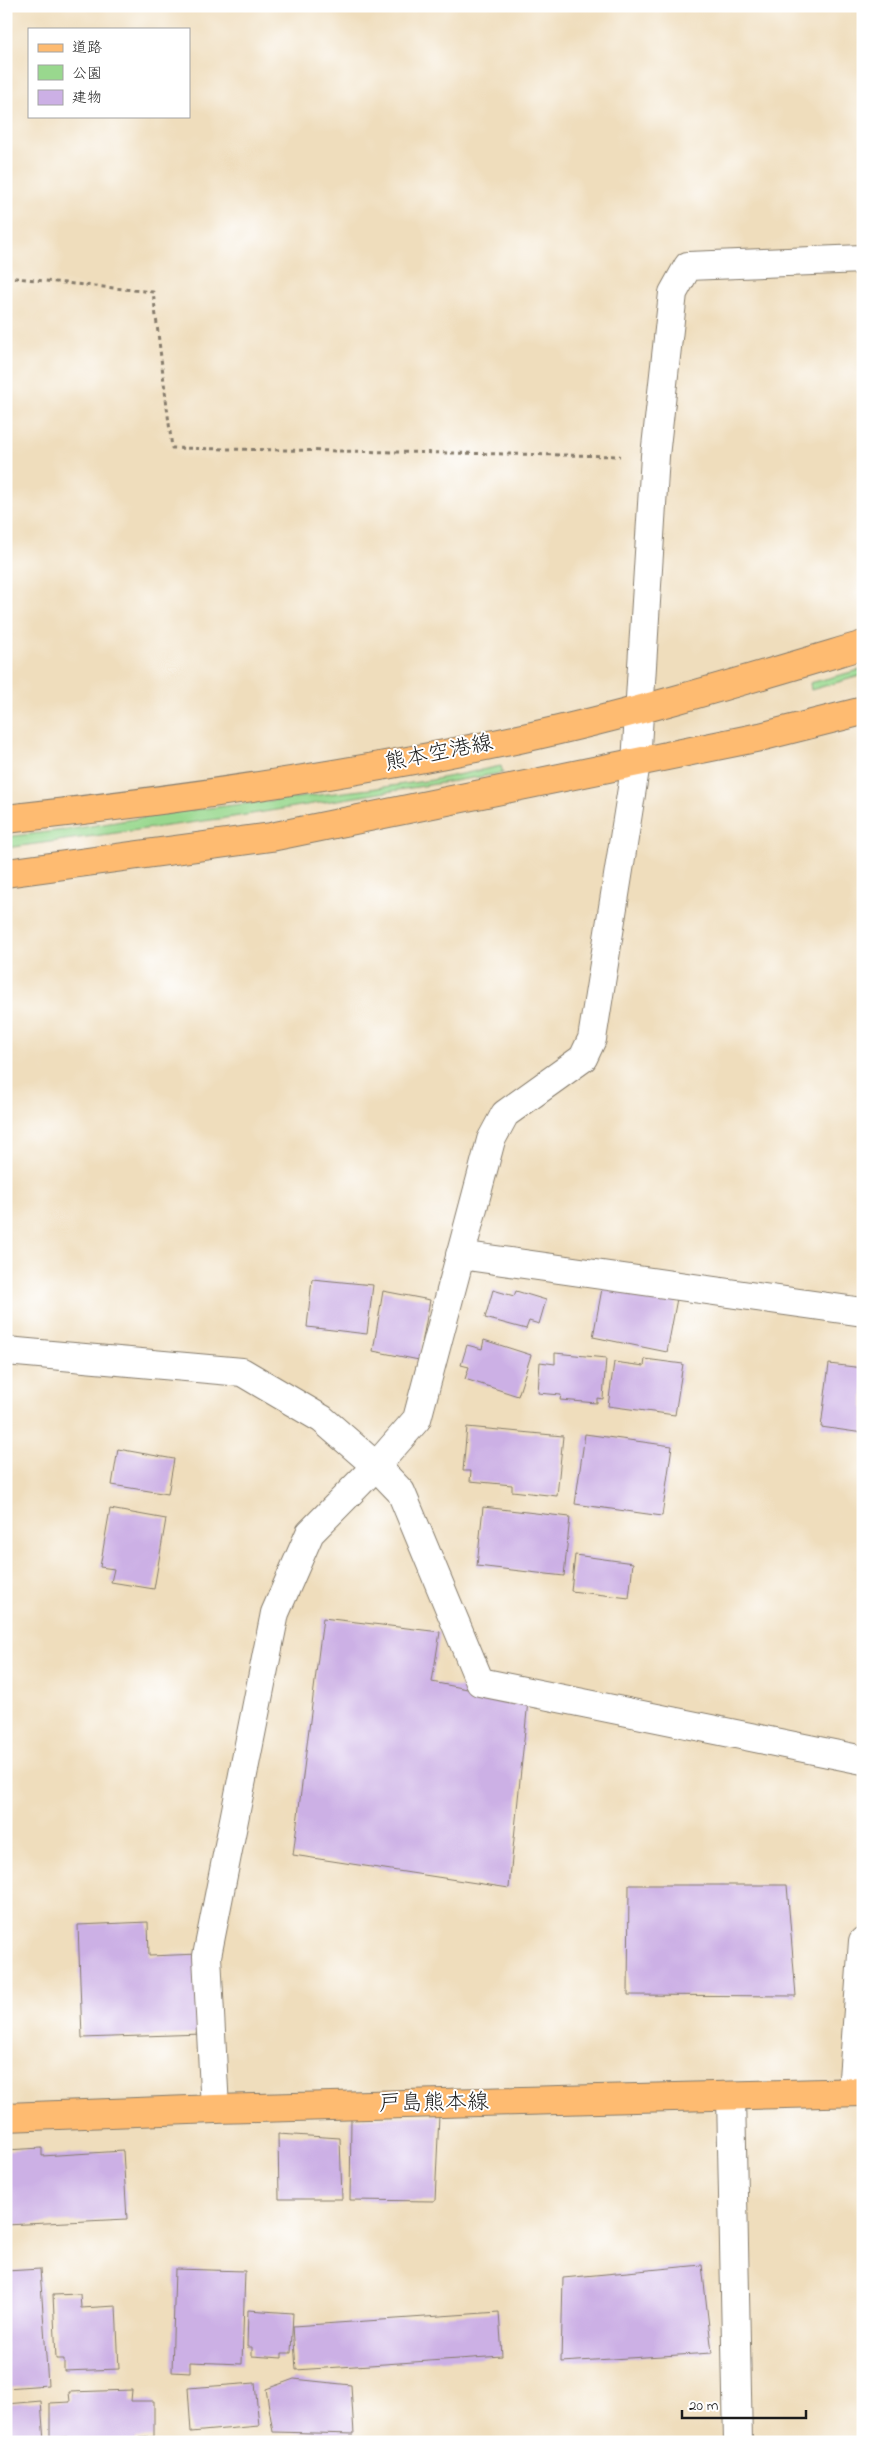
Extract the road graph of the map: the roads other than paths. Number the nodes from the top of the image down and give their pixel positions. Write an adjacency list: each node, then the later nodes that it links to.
1 (863, 259): 3 (street)
2 (863, 645): 3 (main road, 熊本空港線)
3 (640, 709): 5 (street); 6 (main road, 熊本空港線)
4 (863, 711): 5 (main road)
5 (636, 763): 7 (main road); 8 (street)
6 (6, 819)
7 (6, 873)
8 (460, 1255): 9 (street); 11 (street)
9 (863, 1312)
10 (6, 1351): 11 (street)
11 (376, 1466): 12 (street); 16 (street)
12 (863, 1760)
13 (863, 1941): 14 (street)
14 (857, 2092): 15 (main road, 戸島熊本線)
15 (730, 2096): 16 (main road, 戸島熊本線); 18 (street)
16 (215, 2109): 17 (main road, 戸島熊本線)
17 (6, 2117)
18 (738, 2442)

